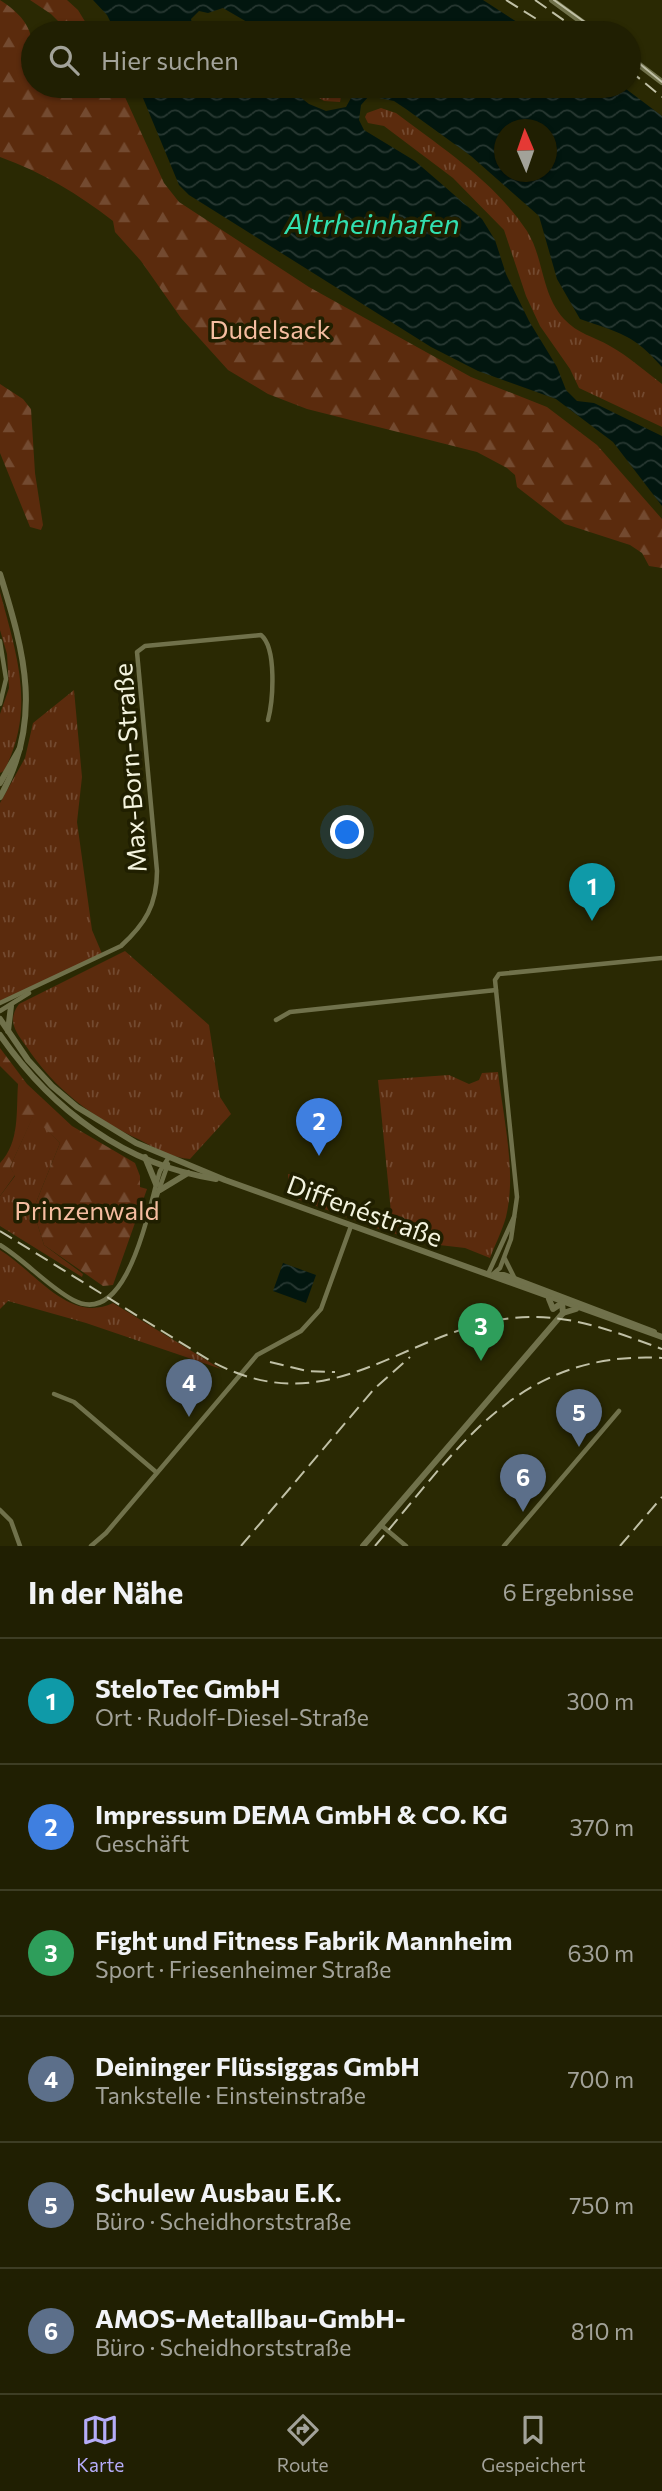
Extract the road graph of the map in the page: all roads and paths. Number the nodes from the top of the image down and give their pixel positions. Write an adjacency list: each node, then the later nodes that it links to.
1 (552, 0): 2 (main road)
2 (581, 21)
3 (641, 66): 4 (main road)
4 (662, 82)
5 (0, 574): 9 (main road)
6 (0, 641): 7 (street)
7 (0, 704)
8 (268, 720): 13 (street, Max-Born-Straße)
9 (21, 746): 10 (main road); 11 (main road)
10 (0, 783)
11 (0, 797)
12 (662, 958): 14 (street)
13 (36, 988): 15 (street, Max-Born-Straße); 16 (street, Max-Born-Straße)
14 (496, 990): 19 (street); 28 (street)
15 (0, 1003)
16 (10, 1006): 17 (street, Max-Born-Straße); 20 (main road)
17 (0, 1011)
18 (0, 1019): 20 (main road, Diffenéstraße)
19 (276, 1020)
20 (8, 1033): 23 (main road, Diffenéstraße)
21 (0, 1035): 22 (main road, Diffenéstraße)
22 (145, 1157): 24 (main road, Diffenéstraße); 27 (main road)
23 (169, 1157): 24 (street); 26 (main road, Diffenéstraße)
24 (166, 1165): 25 (main road, Diffenéstraße); 27 (street)
25 (188, 1173): 26 (main road, Diffenéstraße); 27 (main road)
26 (225, 1180): 29 (main road, Diffenéstraße)
27 (158, 1187): 30 (street)
28 (516, 1213): 31 (street); 32 (street)
29 (351, 1226): 32 (main road, Diffenéstraße); 43 (street)
30 (0, 1245)
31 (504, 1257): 32 (street); 33 (street)
32 (490, 1275): 33 (main road, Diffenéstraße); 34 (main road, Diffenéstraße)
33 (515, 1280): 35 (main road, Diffenéstraße)
34 (550, 1299): 35 (main road, Diffenéstraße); 37 (main road)
35 (561, 1300): 36 (main road, Diffenéstraße); 37 (main road); 38 (main road); 40 (main road, Diffenéstraße)
36 (578, 1309): 38 (main road); 40 (main road, Diffenéstraße)
37 (553, 1310): 39 (main road)
38 (563, 1313): 39 (main road)
39 (550, 1325): 45 (main road)
40 (662, 1337)
41 (54, 1394): 43 (street)
42 (619, 1411): 50 (street)
43 (156, 1472): 47 (street)
44 (0, 1510): 46 (street)
45 (381, 1525): 48 (main road); 49 (street)
46 (20, 1546)
47 (91, 1546)
48 (363, 1546)
49 (406, 1546)
50 (504, 1546)

